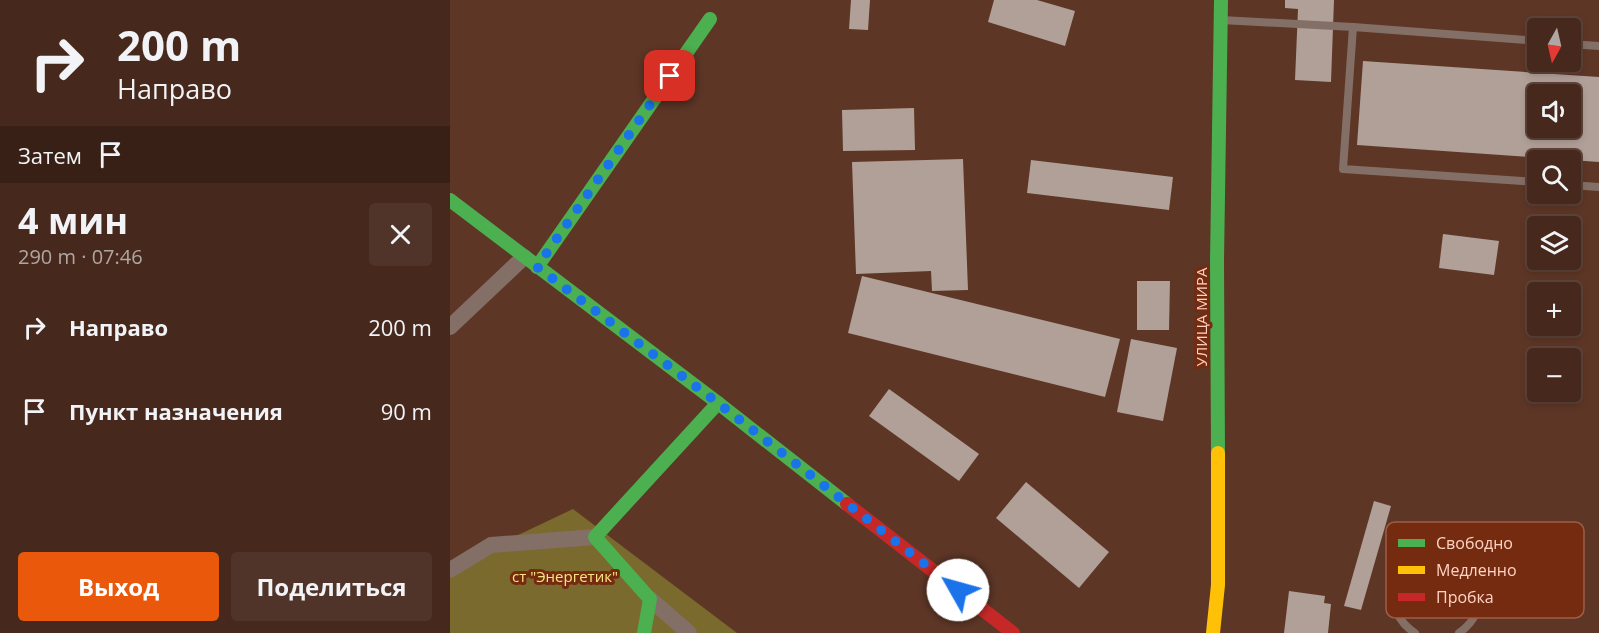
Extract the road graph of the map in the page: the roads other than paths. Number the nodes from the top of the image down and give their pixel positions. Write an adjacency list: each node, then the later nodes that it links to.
1 (1221, 0): 3 (street, УЛИЦА МИРА)
2 (710, 19): 12 (street)
3 (1221, 20): 4 (lane); 23 (street, УЛИЦА МИРА)
4 (1353, 27): 5 (lane); 8 (lane)
5 (1527, 40)
6 (1581, 45): 7 (lane)
7 (1599, 46)
8 (1527, 182)
9 (1581, 186): 10 (lane)
10 (1599, 187)
11 (450, 200): 12 (street)
12 (530, 262): 13 (street); 14 (street)
13 (450, 327)
14 (718, 403): 15 (street); 22 (street)
15 (595, 537): 16 (street); 17 (street)
16 (450, 570)
17 (650, 599): 20 (street); 21 (street)
18 (1401, 618): 24 (lane)
19 (1474, 618): 25 (lane)
20 (644, 633)
21 (689, 633)
22 (1013, 633)
23 (1213, 633)
24 (1415, 633)
25 (1459, 633)

